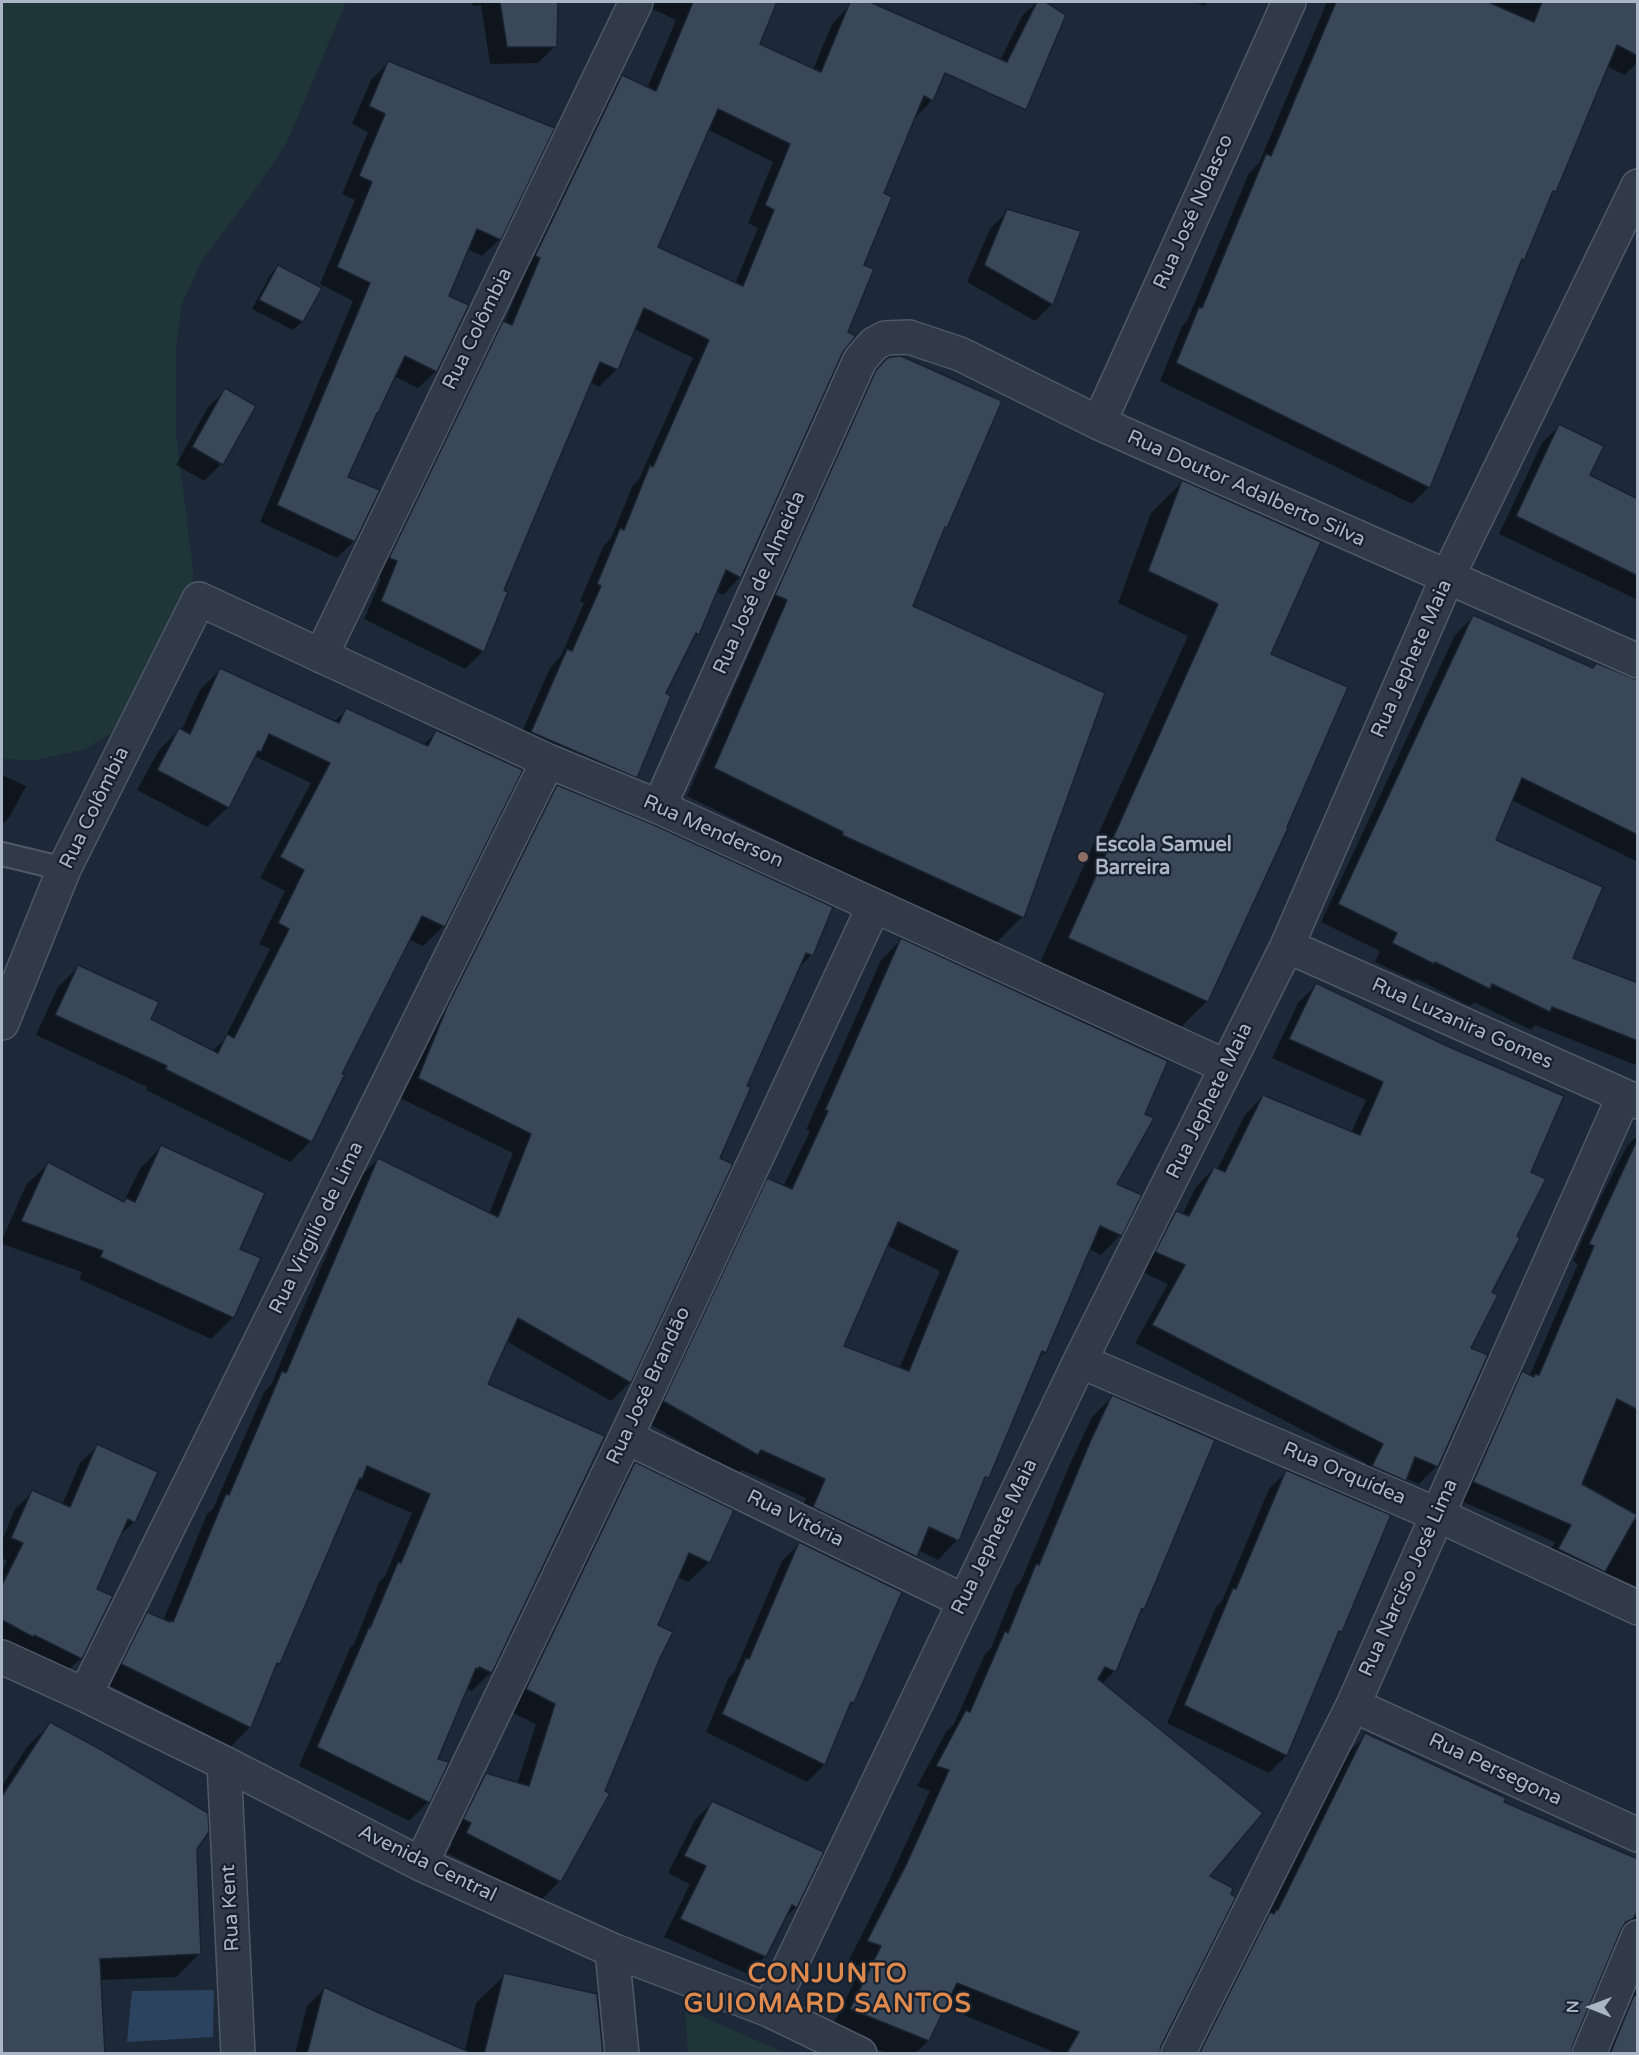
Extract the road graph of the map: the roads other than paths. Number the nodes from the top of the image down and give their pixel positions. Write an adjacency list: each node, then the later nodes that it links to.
1 (636, 2): 8 (street, Rua Colômbia)
2 (1289, 2): 5 (street, Rua José Nolasco)
3 (1633, 207): 6 (street, Rua Jephete Maia)
4 (861, 360): 5 (street, Rua Doutor Adalberto Silva); 11 (street, Rua José de Almeida)
5 (1099, 423): 6 (street, Rua Doutor Adalberto Silva)
6 (1447, 578): 9 (street, Rua Doutor Adalberto Silva); 15 (street, Rua Jephete Maia)
7 (199, 599): 8 (street, Rua Menderson); 13 (street, Rua Colômbia)
8 (321, 656): 10 (street, Rua Menderson)
9 (1638, 661)
10 (548, 761): 11 (street, Rua Menderson); 25 (street, Rua Virgilío de Lima)
11 (659, 807): 14 (street, Rua Menderson)
12 (2, 854): 13 (lane)
13 (64, 869): 16 (street, Rua Colômbia)
14 (874, 906): 17 (street, Rua Menderson); 20 (street, Rua José Brandão)
15 (1287, 946): 17 (street, Rua Jephete Maia); 18 (street, Rua Luzanira Gomes)
16 (2, 1023)
17 (1227, 1067): 19 (street, Rua Jephete Maia)
18 (1631, 1099): 21 (street, Rua Narciso José Lima)
19 (1080, 1361): 21 (street, Rua Orquídea); 22 (street, Rua Jephete Maia)
20 (626, 1437): 22 (street, Rua Vitória); 29 (street, Rua José Brandão)
21 (1438, 1515): 23 (street, Rua Orquídea); 26 (street, Rua Narciso José Lima)
22 (964, 1601): 32 (street, Rua Jephete Maia)
23 (1638, 1608)
24 (2, 1657): 25 (street, Avenida Central)
25 (85, 1695): 27 (street, Avenida Central)
26 (1353, 1705): 28 (street, Rua Persegona); 36 (street, Rua Narciso José Lima)
27 (224, 1763): 29 (street, Avenida Central); 33 (street, Rua Kent)
28 (1638, 1835)
29 (422, 1864): 31 (street, Avenida Central)
30 (1638, 1937): 37 (street)
31 (612, 1950): 32 (street, Avenida Central); 34 (street)
32 (769, 2010): 35 (street, Avenida Central)
33 (238, 2054)
34 (622, 2054)
35 (860, 2054)
36 (1178, 2054)
37 (1589, 2054)

